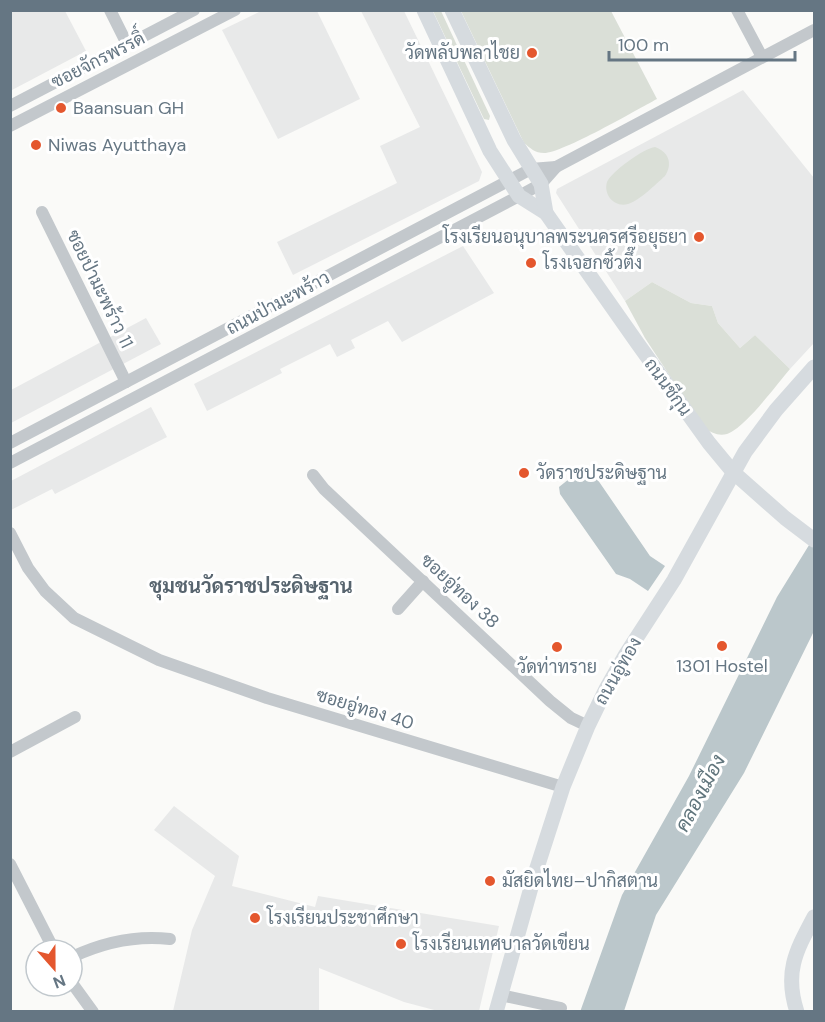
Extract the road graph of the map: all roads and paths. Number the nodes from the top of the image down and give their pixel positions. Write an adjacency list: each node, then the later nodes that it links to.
1 (110, 10): 8 (street)
2 (194, 10): 8 (street, ซอยจักรพรรดิ์)
3 (235, 10): 11 (street, ซอยจักรพรรดิ์)
4 (424, 10): 14 (main road, ถนนชีกุน)
5 (452, 10): 13 (main road, ถนนชีกุน)
6 (737, 10): 9 (street)
7 (814, 30): 9 (street, ถนนป่ามะพร้าว)
8 (127, 44): 10 (street, ซอยจักรพรรดิ์)
9 (762, 57): 12 (street, ถนนป่ามะพร้าว)
10 (10, 106)
11 (12, 121)
12 (556, 167): 13 (street, ถนนป่ามะพร้าว); 15 (street, ถนนป่ามะพร้าว)
13 (531, 169): 14 (street, ถนนป่ามะพร้าว); 15 (main road, ถนนชีกุน)
14 (509, 181): 16 (main road, ถนนชีกุน); 20 (street, ถนนป่ามะพร้าว)
15 (540, 184): 16 (street, ถนนป่ามะพร้าว); 18 (main road, ถนนชีกุน)
16 (519, 196): 18 (main road, ถนนชีกุน); 22 (street, ถนนป่ามะพร้าว)
17 (42, 212): 20 (street, ซอยป่ามะพร้าว 11)
18 (546, 213): 23 (main road, ถนนชีกุน)
19 (814, 368): 23 (main road, ถนนอู่ทอง)
20 (126, 382): 21 (street, ถนนป่ามะพร้าว)
21 (10, 443)
22 (10, 463)
23 (733, 472): 26 (main road, ถนนชีกุน); 30 (main road, ถนนอู่ทอง)
24 (313, 475): 27 (street, ซอยอู่ทอง 38)
25 (10, 533): 32 (street, ซอยอู่ทอง 40)
26 (814, 540)
27 (423, 581): 28 (street); 30 (street, ซอยอู่ทอง 38)
28 (398, 609)
29 (75, 717): 31 (street)
30 (588, 726): 32 (main road, ถนนอู่ทอง)
31 (10, 752)
32 (563, 787): 38 (main road, ถนนอู่ทอง)
33 (10, 864): 35 (street)
34 (814, 916): 43 (main road)
35 (48, 938)
36 (170, 939): 37 (street)
37 (84, 951)
38 (500, 995): 40 (street); 42 (main road, ถนนอู่ทอง)
39 (83, 998): 41 (street)
40 (561, 1008)
41 (93, 1011)
42 (496, 1011)
43 (797, 1011)

